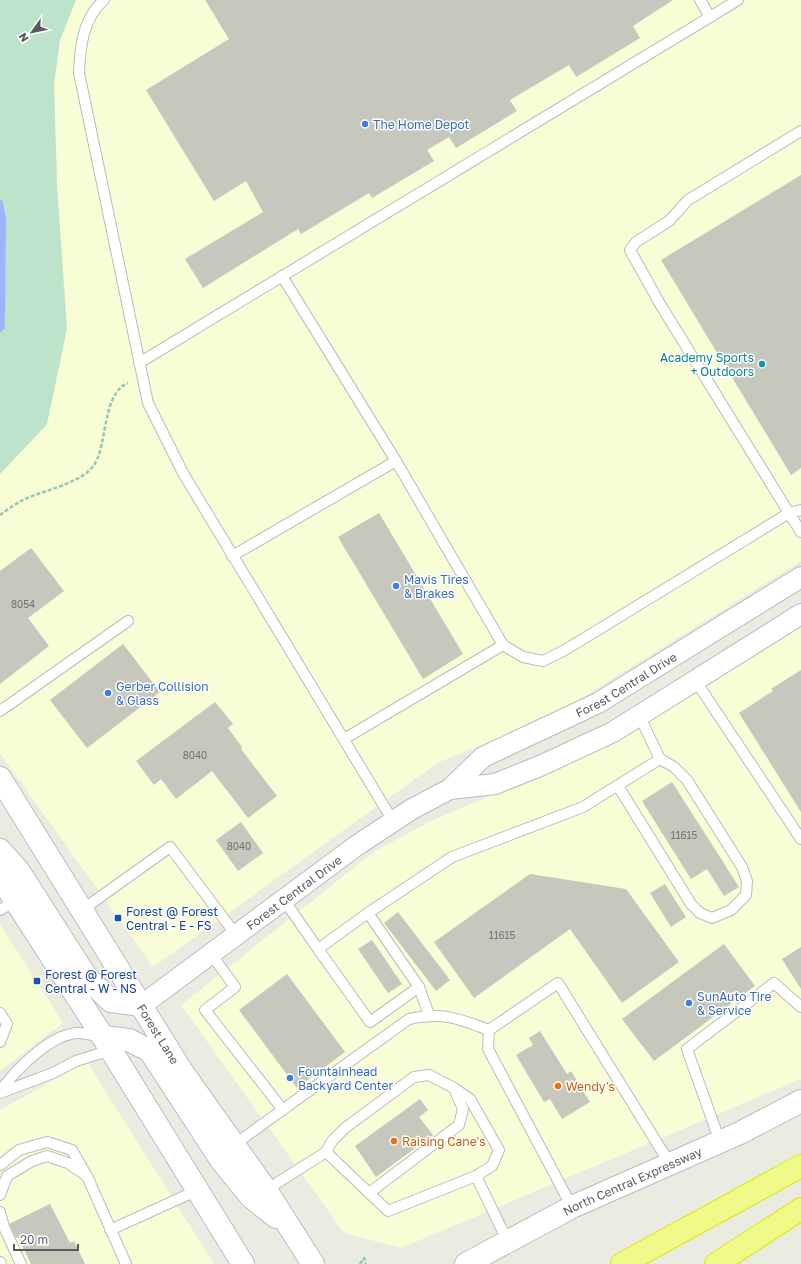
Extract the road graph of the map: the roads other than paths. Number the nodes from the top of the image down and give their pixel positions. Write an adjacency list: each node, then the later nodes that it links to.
1 (104, 0): 7 (lane)
2 (700, 0): 4 (lane)
3 (738, 0): 4 (lane)
4 (710, 17): 6 (lane)
5 (801, 131): 10 (lane)
6 (282, 276): 7 (lane); 8 (lane)
7 (139, 363): 12 (lane)
8 (396, 461): 12 (lane); 16 (lane)
9 (801, 510): 10 (lane)
10 (789, 513): 11 (lane); 16 (lane)
11 (801, 532)
12 (232, 556): 20 (lane)
13 (801, 577): 24 (street, Forest Central Drive)
14 (801, 614): 17 (street, Forest Central Drive)
15 (128, 621): 18 (lane)
16 (503, 644): 20 (lane)
17 (696, 680): 19 (street, Forest Central Drive); 26 (lane)
18 (0, 711)
19 (639, 715): 21 (lane); 24 (street, Forest Central Drive)
20 (344, 739): 25 (lane)
21 (660, 759): 23 (lane); 23 (lane)
22 (0, 778): 31 (main road, Forest Lane)
23 (618, 786): 32 (lane)
24 (450, 789): 25 (street, Forest Central Drive)
25 (393, 821): 29 (street, Forest Central Drive)
26 (801, 839)
27 (0, 850): 37 (main road)
28 (0, 877): 30 (main road)
29 (284, 900): 33 (street, Forest Central Drive); 34 (lane)
30 (8, 906): 43 (main road)
31 (82, 910): 33 (lane); 37 (main road, Forest Lane)
32 (368, 913): 34 (lane); 36 (lane)
33 (236, 935): 35 (street, Forest Central Drive)
34 (318, 949): 36 (lane)
35 (211, 954): 37 (street, Forest Central Drive); 47 (lane)
36 (419, 987): 40 (lane)
37 (142, 1005): 49 (main road, Forest Lane)
38 (801, 1007): 48 (lane)
39 (0, 1013): 42 (lane)
40 (429, 1015): 41 (lane); 47 (lane)
41 (489, 1030): 51 (lane); 60 (lane)
42 (0, 1042)
43 (107, 1044): 45 (lane); 45 (lane); 59 (main road); 64 (main road)
44 (454, 1088): 50 (lane); 55 (lane); 57 (lane)
45 (0, 1092)
46 (801, 1101): 48 (main road, North Central Expressway)
47 (283, 1110): 49 (lane)
48 (720, 1142): 51 (main road, North Central Expressway)
49 (235, 1144): 56 (main road, Forest Lane)
50 (326, 1152): 56 (lane); 57 (lane)
51 (670, 1164): 60 (main road, North Central Expressway)
52 (0, 1165): 54 (lane)
53 (801, 1166): 72 (highway)
54 (86, 1176): 58 (lane); 63 (lane)
55 (476, 1176): 57 (lane); 65 (lane)
56 (266, 1190): 64 (main road, Forest Lane)
57 (369, 1193)
58 (0, 1195)
59 (202, 1198): 63 (lane); 68 (main road); 69 (main road)
60 (572, 1207): 65 (main road, North Central Expressway)
61 (801, 1209): 73 (highway)
62 (0, 1212): 66 (lane)
63 (110, 1230): 67 (lane)
64 (293, 1233): 70 (main road, Forest Lane)
65 (508, 1242): 71 (main road, North Central Expressway)
66 (21, 1264)
67 (126, 1264)
68 (230, 1264)
69 (243, 1264)
70 (313, 1264)
71 (466, 1264)
72 (622, 1264)
73 (716, 1264)

